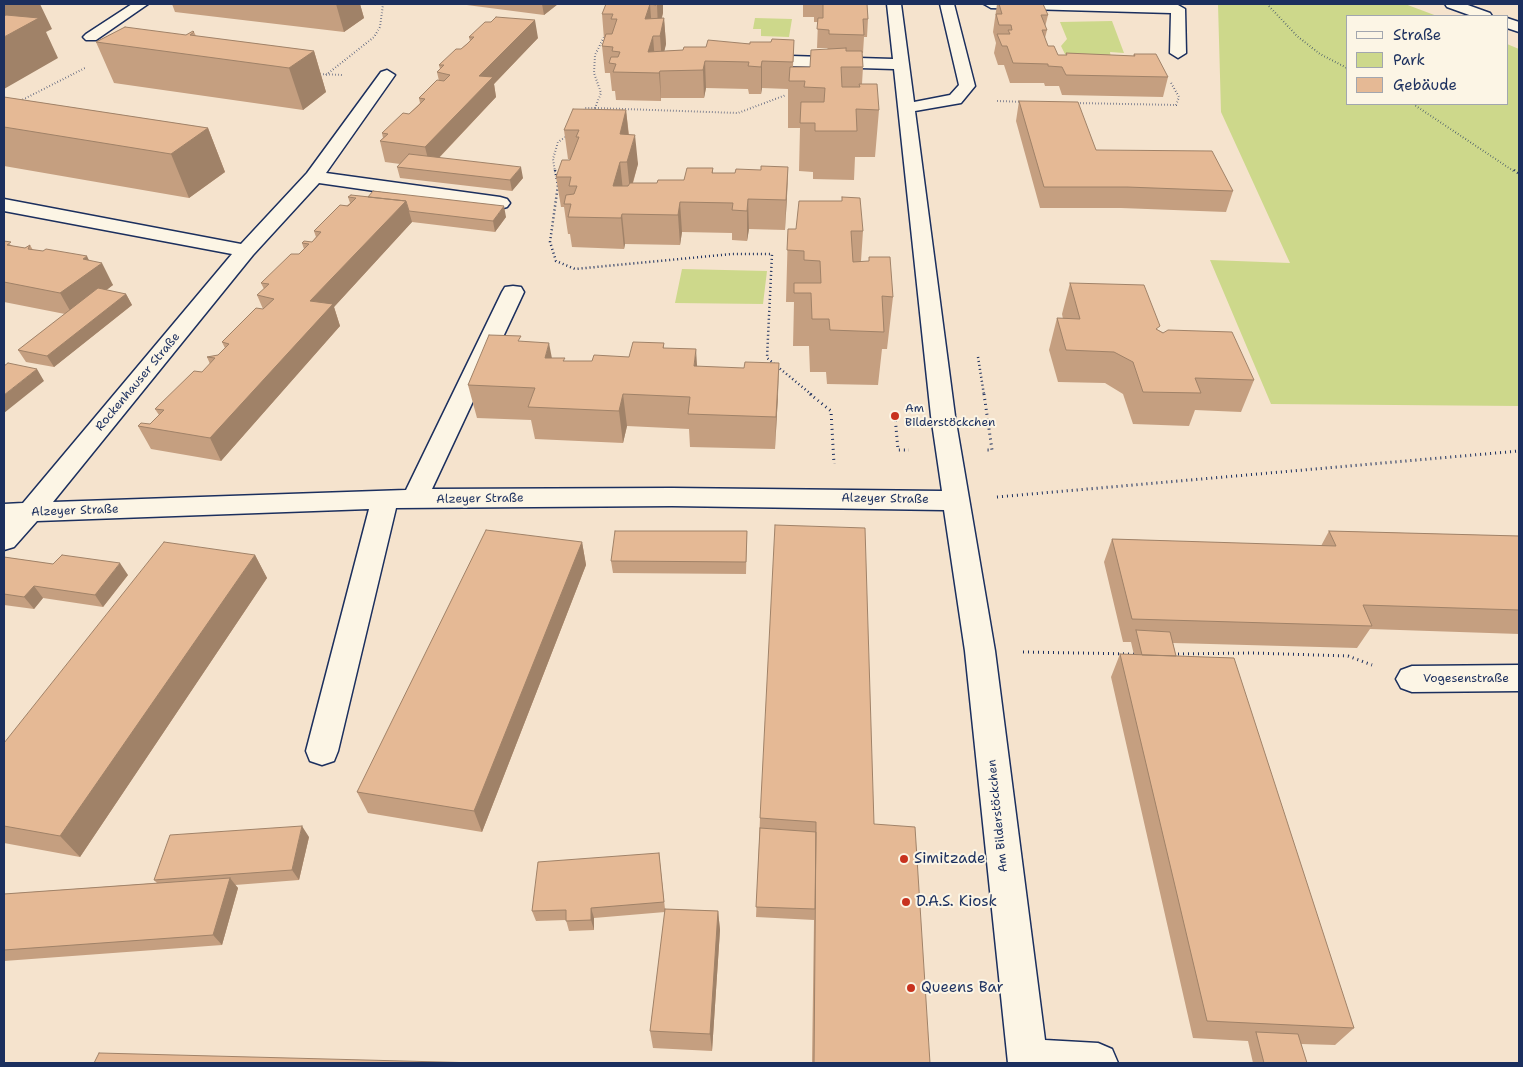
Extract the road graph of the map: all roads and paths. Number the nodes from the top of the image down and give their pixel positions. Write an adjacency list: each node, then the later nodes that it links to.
1 (140, 4): 13 (street)
2 (383, 4): 20 (path)
3 (894, 4): 16 (street, Am Bilderstöckchen)
4 (947, 4): 23 (street)
5 (991, 4): 9 (street)
6 (1267, 4): 18 (path)
7 (1452, 4): 10 (street)
8 (1466, 4): 11 (street)
9 (1179, 6): 14 (street)
10 (1482, 15)
11 (1492, 15)
12 (609, 26): 28 (path)
13 (91, 37)
14 (1178, 53): 25 (path)
15 (742, 59): 16 (street)
16 (901, 64): 29 (street, Am Bilderstöckchen)
17 (89, 66): 26 (path)
18 (1346, 67)
19 (316, 74): 20 (path)
20 (326, 75): 21 (path)
21 (387, 75): 33 (street, Rockenhauser Straße)
22 (789, 94): 28 (path)
23 (962, 94): 24 (path); 29 (street)
24 (1023, 102)
25 (1071, 103)
26 (12, 105)
27 (1415, 105): 32 (path)
28 (595, 108): 30 (path)
29 (906, 108): 41 (street, Am Bilderstöckchen)
30 (582, 115)
31 (570, 134): 39 (path)
32 (1519, 174)
33 (314, 178): 34 (street); 36 (street, Rockenhauser Straße)
34 (500, 204)
35 (4, 205): 36 (street)
36 (246, 251): 42 (street, Rockenhauser Straße)
37 (514, 292): 40 (street)
38 (1519, 451): 41 (path)
39 (836, 498): 40 (street, Alzeyer Straße); 41 (street, Alzeyer Straße)
40 (399, 500): 42 (street, Alzeyer Straße); 49 (street)
41 (956, 501): 44 (street, Am Bilderstöckchen)
42 (17, 513): 43 (street, Rockenhauser Straße)
43 (4, 540)
44 (980, 651): 45 (path); 50 (street, Am Bilderstöckchen)
45 (1134, 654)
46 (1167, 655): 48 (path)
47 (1519, 678): 48 (street, Vogesenstraße)
48 (1412, 679)
49 (322, 751)
50 (1028, 1061): 51 (street)
51 (1098, 1063)

